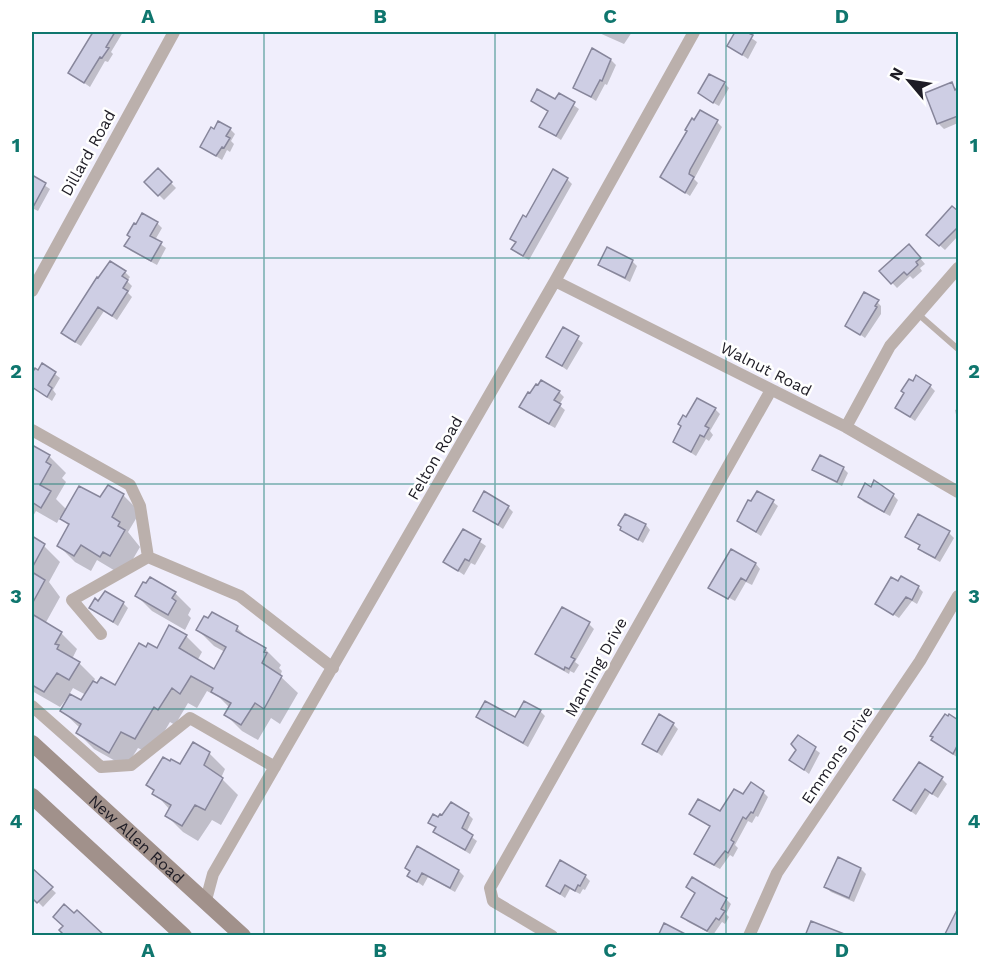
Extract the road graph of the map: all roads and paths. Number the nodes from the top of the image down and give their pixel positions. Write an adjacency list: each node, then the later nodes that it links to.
1 (174, 32): 5 (street, Dillard Road)
2 (694, 32): 4 (street, Felton Road)
3 (958, 268): 6 (street)
4 (555, 281): 8 (street, Walnut Road); 15 (street, Felton Road)
5 (32, 291)
6 (918, 314): 7 (lane); 9 (street)
7 (958, 349)
8 (771, 390): 9 (street, Walnut Road); 23 (street, Manning Drive)
9 (846, 428): 11 (street, Walnut Road)
10 (32, 430): 12 (street)
11 (958, 492)
12 (148, 557): 14 (street); 15 (street)
13 (958, 596): 24 (street, Emmons Drive)
14 (101, 634)
15 (333, 668): 18 (street, Felton Road)
16 (32, 706): 18 (street)
17 (32, 743): 20 (main road, New Allen Road)
18 (275, 767): 20 (street, Felton Road)
19 (32, 796): 21 (main road)
20 (206, 900): 22 (main road, New Allen Road)
21 (184, 936)
22 (243, 936)
23 (552, 936)
24 (749, 936)

